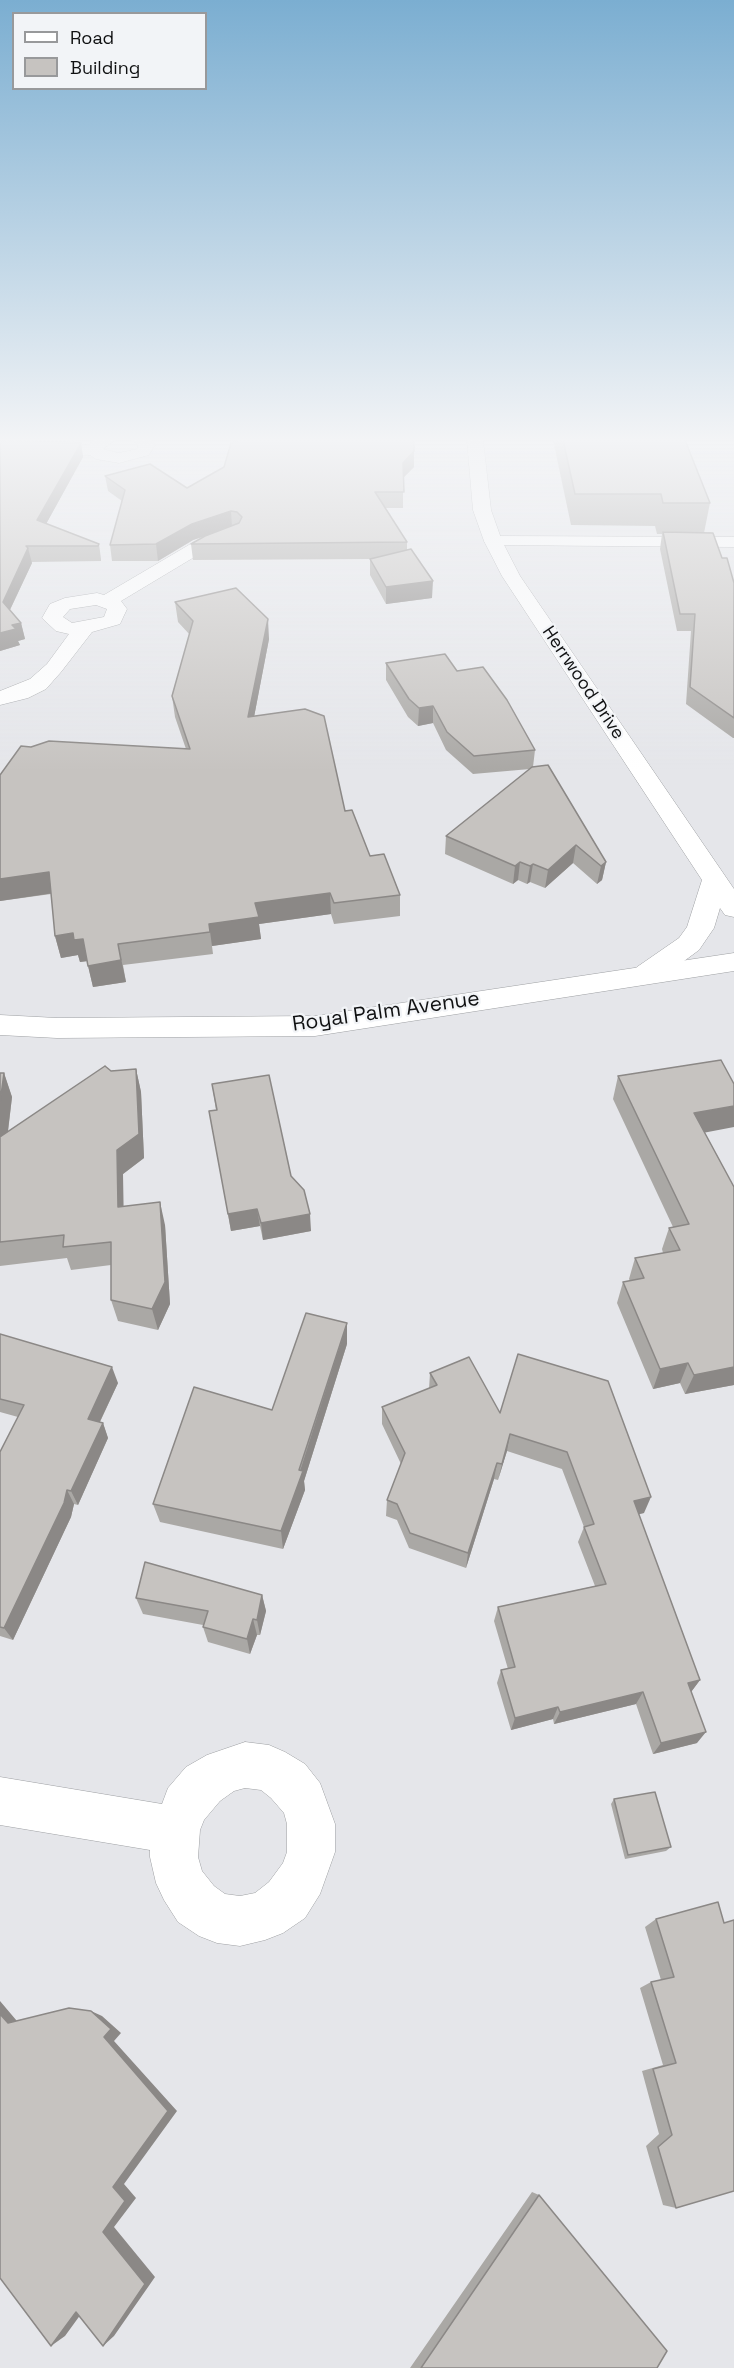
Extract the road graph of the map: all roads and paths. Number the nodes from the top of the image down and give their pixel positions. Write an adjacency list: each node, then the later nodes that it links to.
1 (193, 551): 3 (street)
2 (498, 551): 6 (street, Herrwood Drive)
3 (107, 602): 4 (street); 4 (street)
4 (84, 629): 5 (street)
5 (0, 698)
6 (715, 880): 7 (street, Herrwood Drive); 9 (street)
7 (734, 909)
8 (734, 962): 9 (street, Royal Palm Avenue)
9 (647, 974): 10 (street, Royal Palm Avenue)
10 (0, 1025)
11 (0, 1801): 12 (street)
12 (176, 1830)

